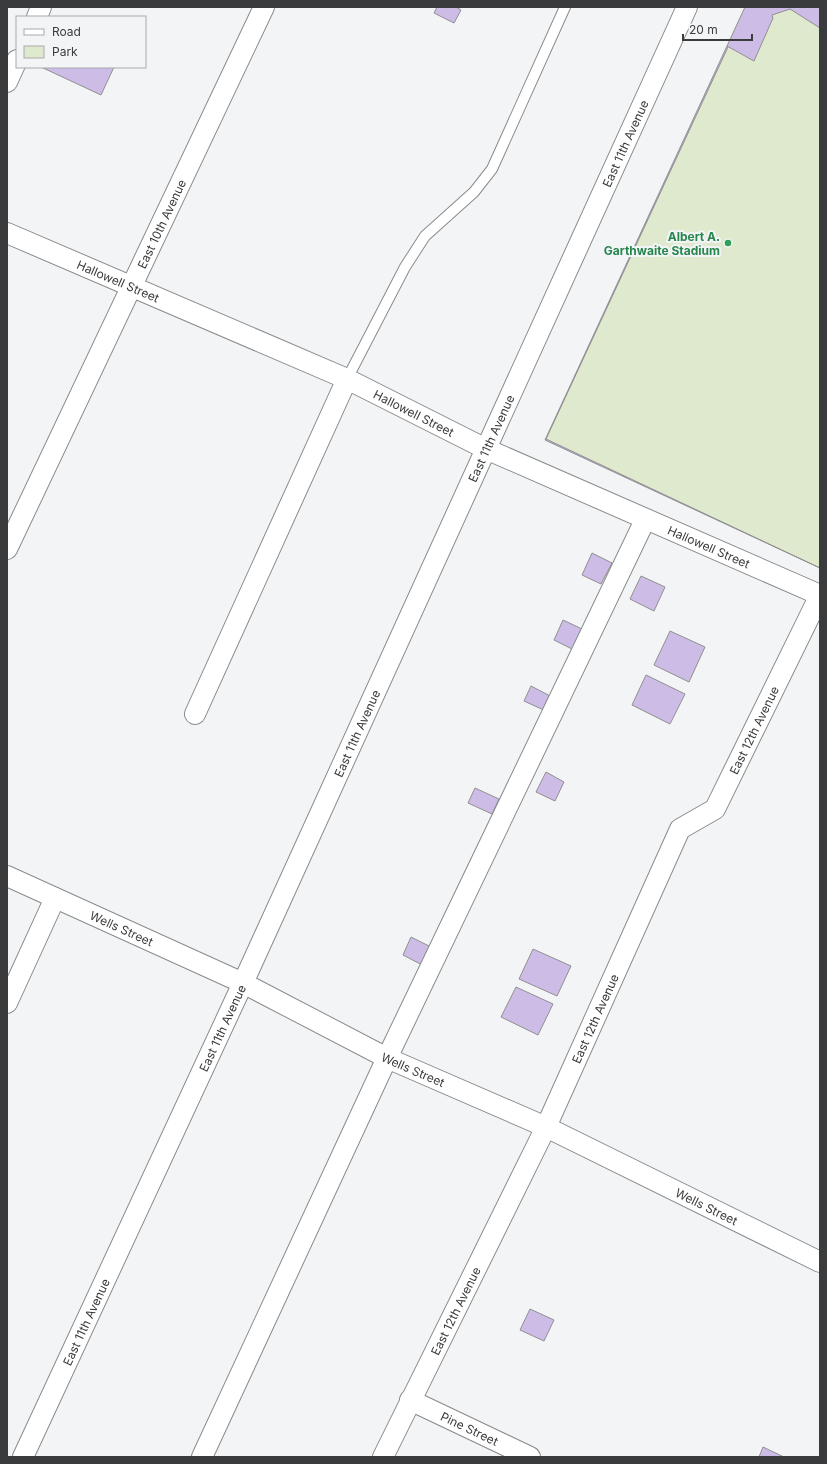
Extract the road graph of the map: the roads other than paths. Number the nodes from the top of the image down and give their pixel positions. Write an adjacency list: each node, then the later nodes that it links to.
1 (264, 7): 7 (street, East 10th Avenue)
2 (566, 7): 8 (lane)
3 (687, 7): 9 (street, East 11th Avenue)
4 (16, 62): 5 (street)
5 (7, 82)
6 (7, 233): 7 (street, Hallowell Street)
7 (133, 286): 8 (street, Hallowell Street); 11 (street, East 10th Avenue)
8 (347, 379): 9 (street, Hallowell Street); 13 (street)
9 (486, 450): 10 (street, Hallowell Street); 16 (street, East 11th Avenue)
10 (645, 520): 12 (street, Hallowell Street); 18 (street)
11 (7, 549)
12 (820, 595): 19 (street, East 12th Avenue)
13 (195, 714)
14 (7, 876): 15 (street, Wells Street)
15 (55, 898): 16 (street, Wells Street); 17 (street)
16 (243, 983): 18 (street, Wells Street); 22 (street, East 11th Avenue)
17 (7, 1003)
18 (387, 1058): 19 (street, Wells Street); 23 (street)
19 (546, 1127): 20 (street, Wells Street); 21 (street, East 12th Avenue)
20 (820, 1262)
21 (410, 1400): 24 (street, East 12th Avenue); 25 (street, Pine Street)
22 (23, 1457)
23 (202, 1457)
24 (383, 1457)
25 (530, 1457)

